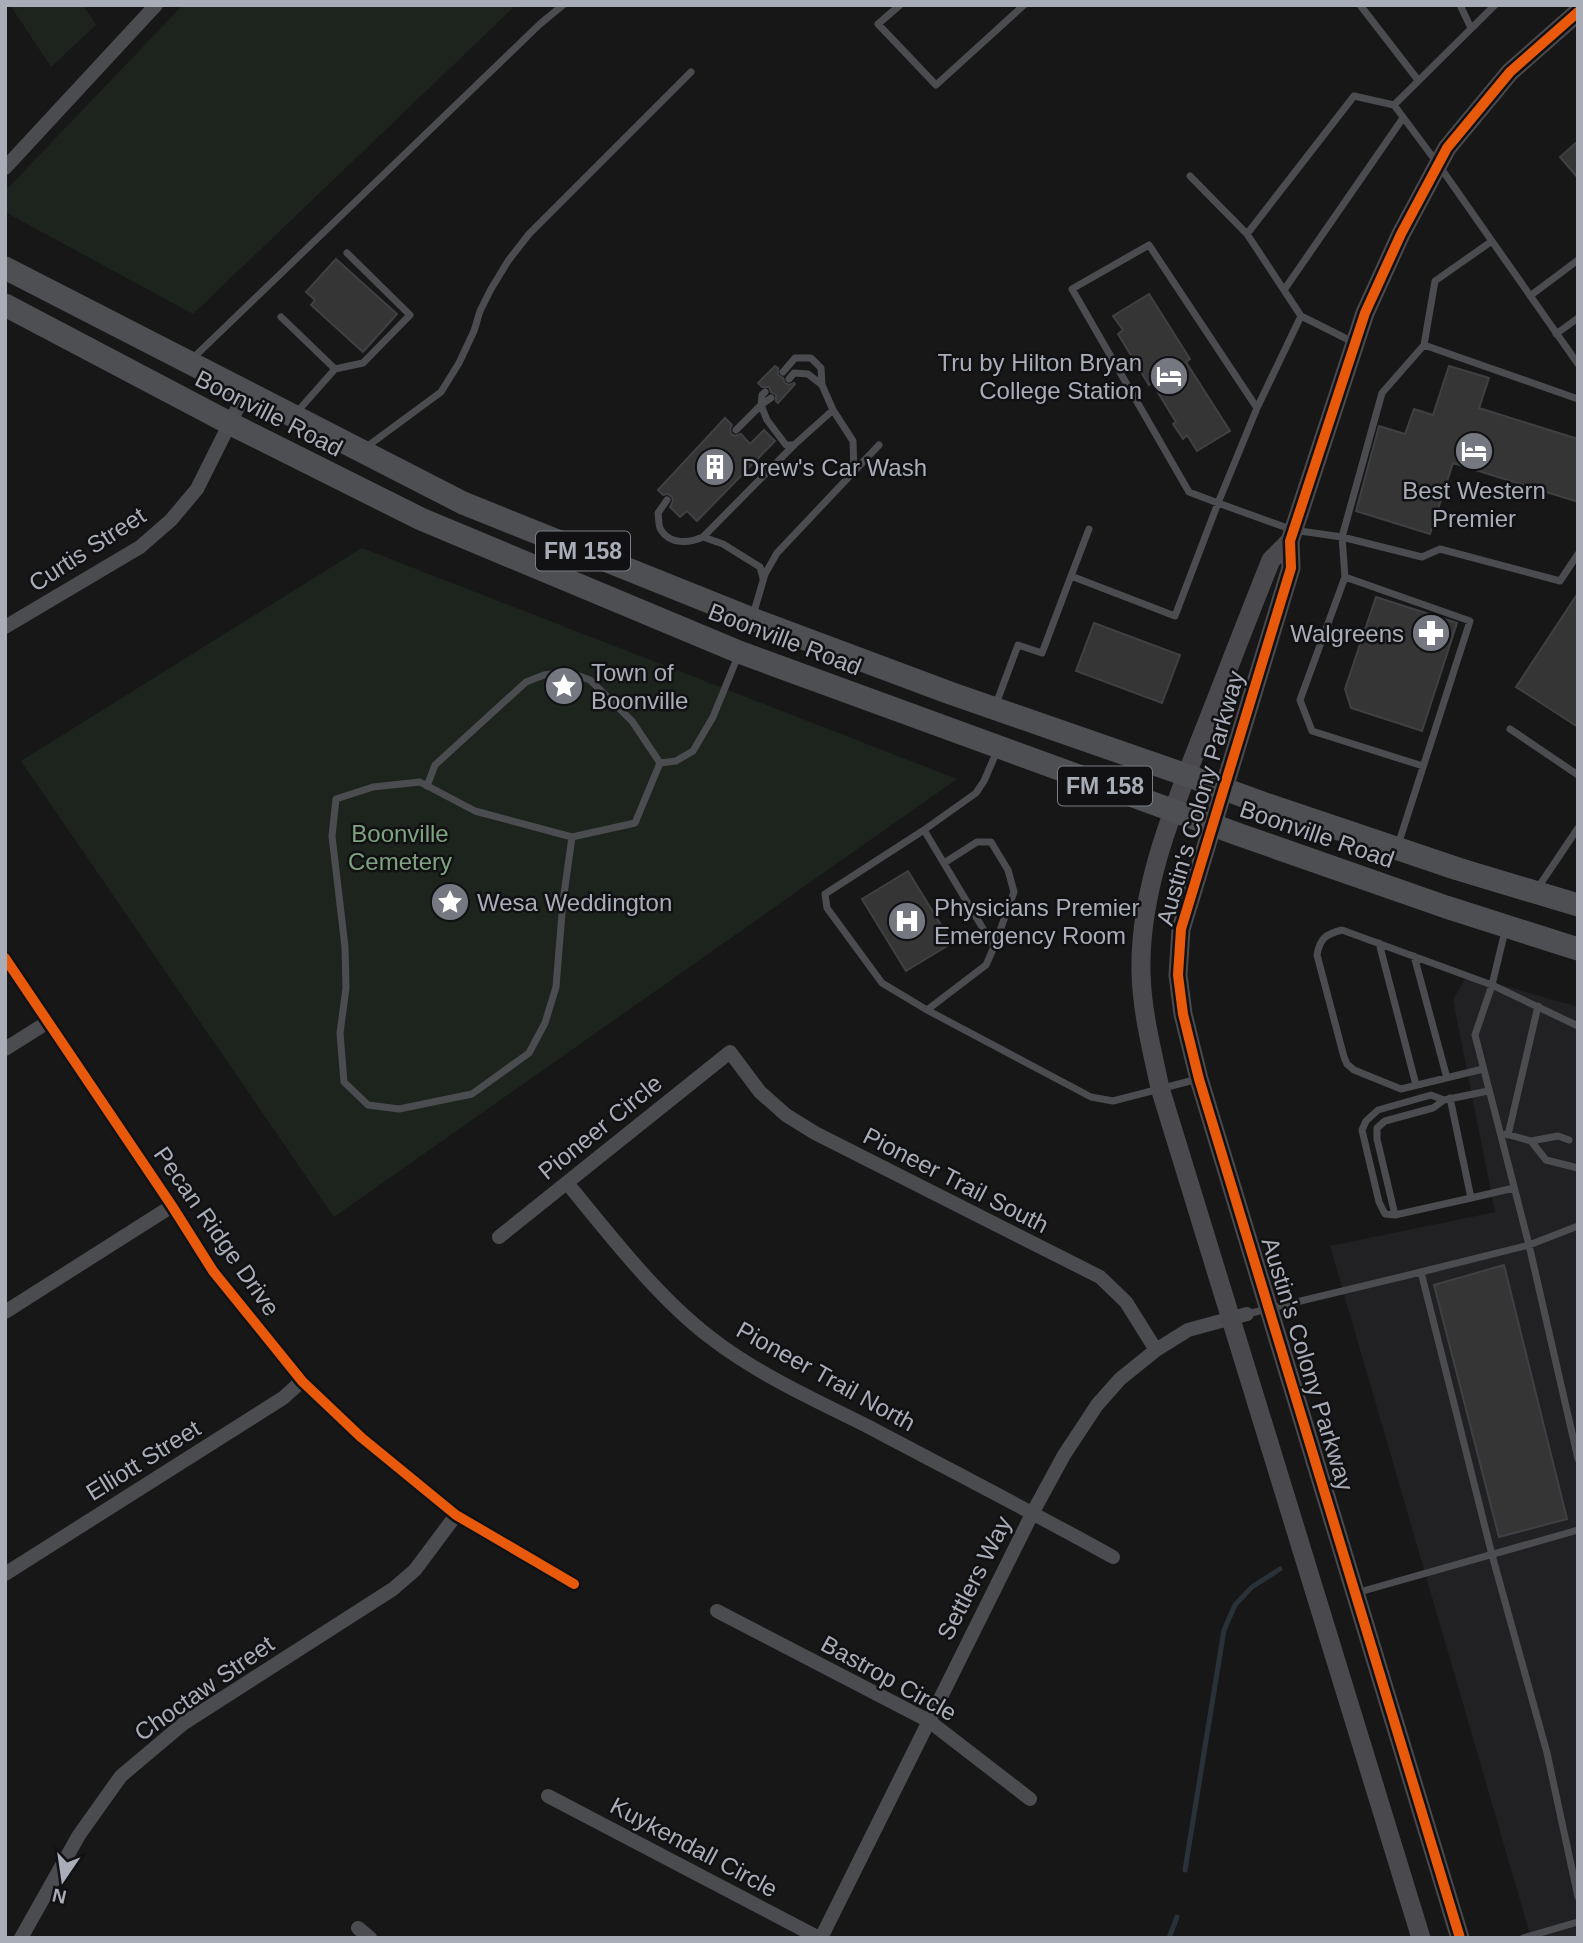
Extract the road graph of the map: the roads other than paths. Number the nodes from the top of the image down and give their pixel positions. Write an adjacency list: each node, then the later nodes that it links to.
1 (156, 5): 15 (street)
2 (563, 5): 31 (lane)
3 (900, 5): 4 (lane)
4 (1024, 5)
5 (1360, 5): 11 (lane)
6 (1460, 5): 9 (lane)
7 (1494, 5): 9 (lane)
8 (1578, 12): 14 (street, Austin's Colony Parkway)
9 (1471, 28): 11 (lane)
10 (691, 72): 48 (lane)
11 (1418, 80): 12 (lane)
12 (1394, 105): 13 (lane); 17 (lane)
13 (1403, 118): 14 (lane); 22 (lane)
14 (1438, 164): 18 (lane); 29 (street, Austin's Colony Parkway)
15 (5, 168)
16 (1190, 176): 17 (lane)
17 (1247, 234): 22 (lane)
18 (1492, 241): 23 (lane); 30 (lane)
19 (347, 253): 33 (lane)
20 (1578, 260): 23 (lane)
21 (5, 268): 31 (main road, Boonville Road / FM 158)
22 (1284, 290): 25 (lane)
23 (1530, 296): 28 (lane)
24 (5, 305): 44 (main road, Boonville Road / FM 158)
25 (1301, 316): 29 (lane); 41 (lane)
26 (281, 317): 33 (lane)
27 (1578, 318): 28 (lane)
28 (1556, 334): 32 (lane)
29 (1356, 343): 53 (street, Austin's Colony Parkway)
30 (1424, 345): 39 (lane); 55 (lane)
31 (189, 362): 37 (main road, Boonville Road / FM 158)
32 (1578, 364)
33 (335, 369): 43 (lane)
34 (783, 372): 36 (lane)
35 (789, 379): 36 (lane)
36 (822, 384): 42 (lane)
37 (246, 391): 43 (main road, Boonville Road / FM 158); 44 (street, Curtis Street)
38 (768, 395): 40 (lane)
39 (1578, 400)
40 (761, 405): 45 (lane); 46 (lane)
41 (1257, 408): 51 (lane); 51 (lane)
42 (833, 410): 46 (lane); 49 (lane)
43 (294, 415): 48 (main road, Boonville Road / FM 158)
44 (231, 424): 61 (street, Curtis Street); 62 (main road, Boonville Road / FM 158)
45 (736, 430)
46 (794, 445): 54 (lane)
47 (879, 445): 49 (lane)
48 (361, 450): 60 (main road, Boonville Road / FM 158)
49 (854, 472): 59 (lane)
50 (667, 500): 54 (lane)
51 (1218, 503): 53 (lane); 57 (lane)
52 (1089, 529): 57 (lane)
53 (1292, 535): 55 (lane); 68 (street, Austin's Colony Parkway); 71 (street, Austin's Colony Parkway)
54 (703, 537): 59 (lane)
55 (1342, 537): 56 (lane); 58 (lane)
56 (1578, 554)
57 (1071, 576): 63 (lane)
58 (1345, 577): 67 (lane); 67 (lane)
59 (764, 580): 60 (lane)
60 (752, 620): 62 (main road); 63 (main road, Boonville Road / FM 158)
61 (5, 627)
62 (739, 652): 65 (main road, Boonville Road / FM 158); 66 (lane)
63 (994, 709): 68 (main road, Boonville Road / FM 158)
64 (1510, 729): 69 (lane)
65 (998, 747): 72 (main road, Boonville Road / FM 158); 75 (lane)
66 (660, 763): 70 (lane); 76 (lane)
67 (1423, 766): 77 (lane)
68 (1186, 775): 71 (main road, Boonville Road / FM 158); 72 (street, Austin's Colony Parkway)
69 (1578, 775)
70 (427, 786): 76 (lane); 76 (lane)
71 (1222, 789): 73 (street, Austin's Colony Parkway); 77 (main road, Boonville Road / FM 158)
72 (1174, 811): 73 (main road, Boonville Road / FM 158); 98 (street, Austin's Colony Parkway)
73 (1211, 825): 81 (main road, Boonville Road / FM 158); 96 (street, Austin's Colony Parkway)
74 (1578, 828): 79 (lane)
75 (924, 830): 78 (lane); 89 (lane)
76 (572, 836)
77 (1397, 849): 79 (main road, Boonville Road / FM 158)
78 (944, 863): 83 (lane); 83 (lane)
79 (1535, 893): 80 (main road, Boonville Road / FM 158)
80 (1578, 905)
81 (1506, 927): 84 (main road, Boonville Road / FM 158); 87 (lane)
82 (1379, 943): 85 (lane); 97 (lane); 97 (lane)
83 (994, 947): 89 (lane)
84 (1576, 950)
85 (1414, 956): 87 (lane); 95 (lane)
86 (5, 958): 90 (street, Pecan Ridge Drive)
87 (1492, 985): 88 (lane); 94 (lane)
88 (1538, 1006): 91 (lane); 102 (lane)
89 (927, 1010): 98 (lane)
90 (48, 1022): 92 (street); 109 (street, Pecan Ridge Drive)
91 (1578, 1026)
92 (5, 1049)
93 (730, 1052): 106 (street, Pioneer Circle); 118 (street, Pioneer Trail South)
94 (1483, 1069): 95 (lane); 99 (lane)
95 (1447, 1078): 97 (lane)
96 (1199, 1079): 98 (lane); 115 (street, Austin's Colony Parkway)
97 (1416, 1086)
98 (1160, 1088): 117 (street, Austin's Colony Parkway)
99 (1488, 1091): 100 (lane); 101 (lane)
100 (1447, 1099): 108 (lane); 110 (lane); 110 (lane)
101 (1499, 1132): 102 (lane); 107 (lane)
102 (1508, 1135): 104 (lane)
103 (1569, 1140): 104 (lane)
104 (1531, 1141): 105 (lane)
105 (1578, 1168)
106 (567, 1182): 112 (street, Pioneer Circle); 121 (street, Pioneer Trail North)
107 (1514, 1188): 108 (lane); 113 (lane)
108 (1471, 1198): 110 (lane)
109 (172, 1206): 116 (street); 119 (street, Pecan Ridge Drive)
110 (1395, 1215)
111 (1578, 1227): 113 (lane)
112 (499, 1237)
113 (1529, 1245): 114 (lane); 120 (lane)
114 (1421, 1272): 115 (lane); 124 (lane)
115 (1270, 1310): 117 (lane); 128 (street, Austin's Colony Parkway)
116 (5, 1312)
117 (1239, 1316): 118 (street, Settlers Way); 139 (street, Austin's Colony Parkway)
118 (1156, 1349): 121 (street, Settlers Way)
119 (302, 1381): 122 (street, Pecan Ridge Drive); 126 (street, Elliott Street)
120 (1578, 1459)
121 (1033, 1512): 125 (street, Pioneer Trail North); 130 (street, Settlers Way)
122 (456, 1515): 127 (street, Pecan Ridge Drive); 136 (street, Choctaw Street)
123 (1578, 1530): 124 (lane)
124 (1492, 1555): 128 (lane); 133 (lane)
125 (1113, 1557)
126 (5, 1574)
127 (574, 1584)
128 (1356, 1594): 140 (street, Austin's Colony Parkway)
129 (717, 1611): 130 (street, Bastrop Circle)
130 (929, 1721): 132 (street, Bastrop Circle); 138 (street, Settlers Way)
131 (548, 1796): 138 (street, Kuykendall Circle)
132 (1030, 1800)
133 (1578, 1897)
134 (1578, 1922): 141 (lane)
135 (358, 1928): 137 (street)
136 (21, 1938)
137 (370, 1938)
138 (820, 1938)
139 (1421, 1938)
140 (1460, 1938)
141 (1524, 1938)

